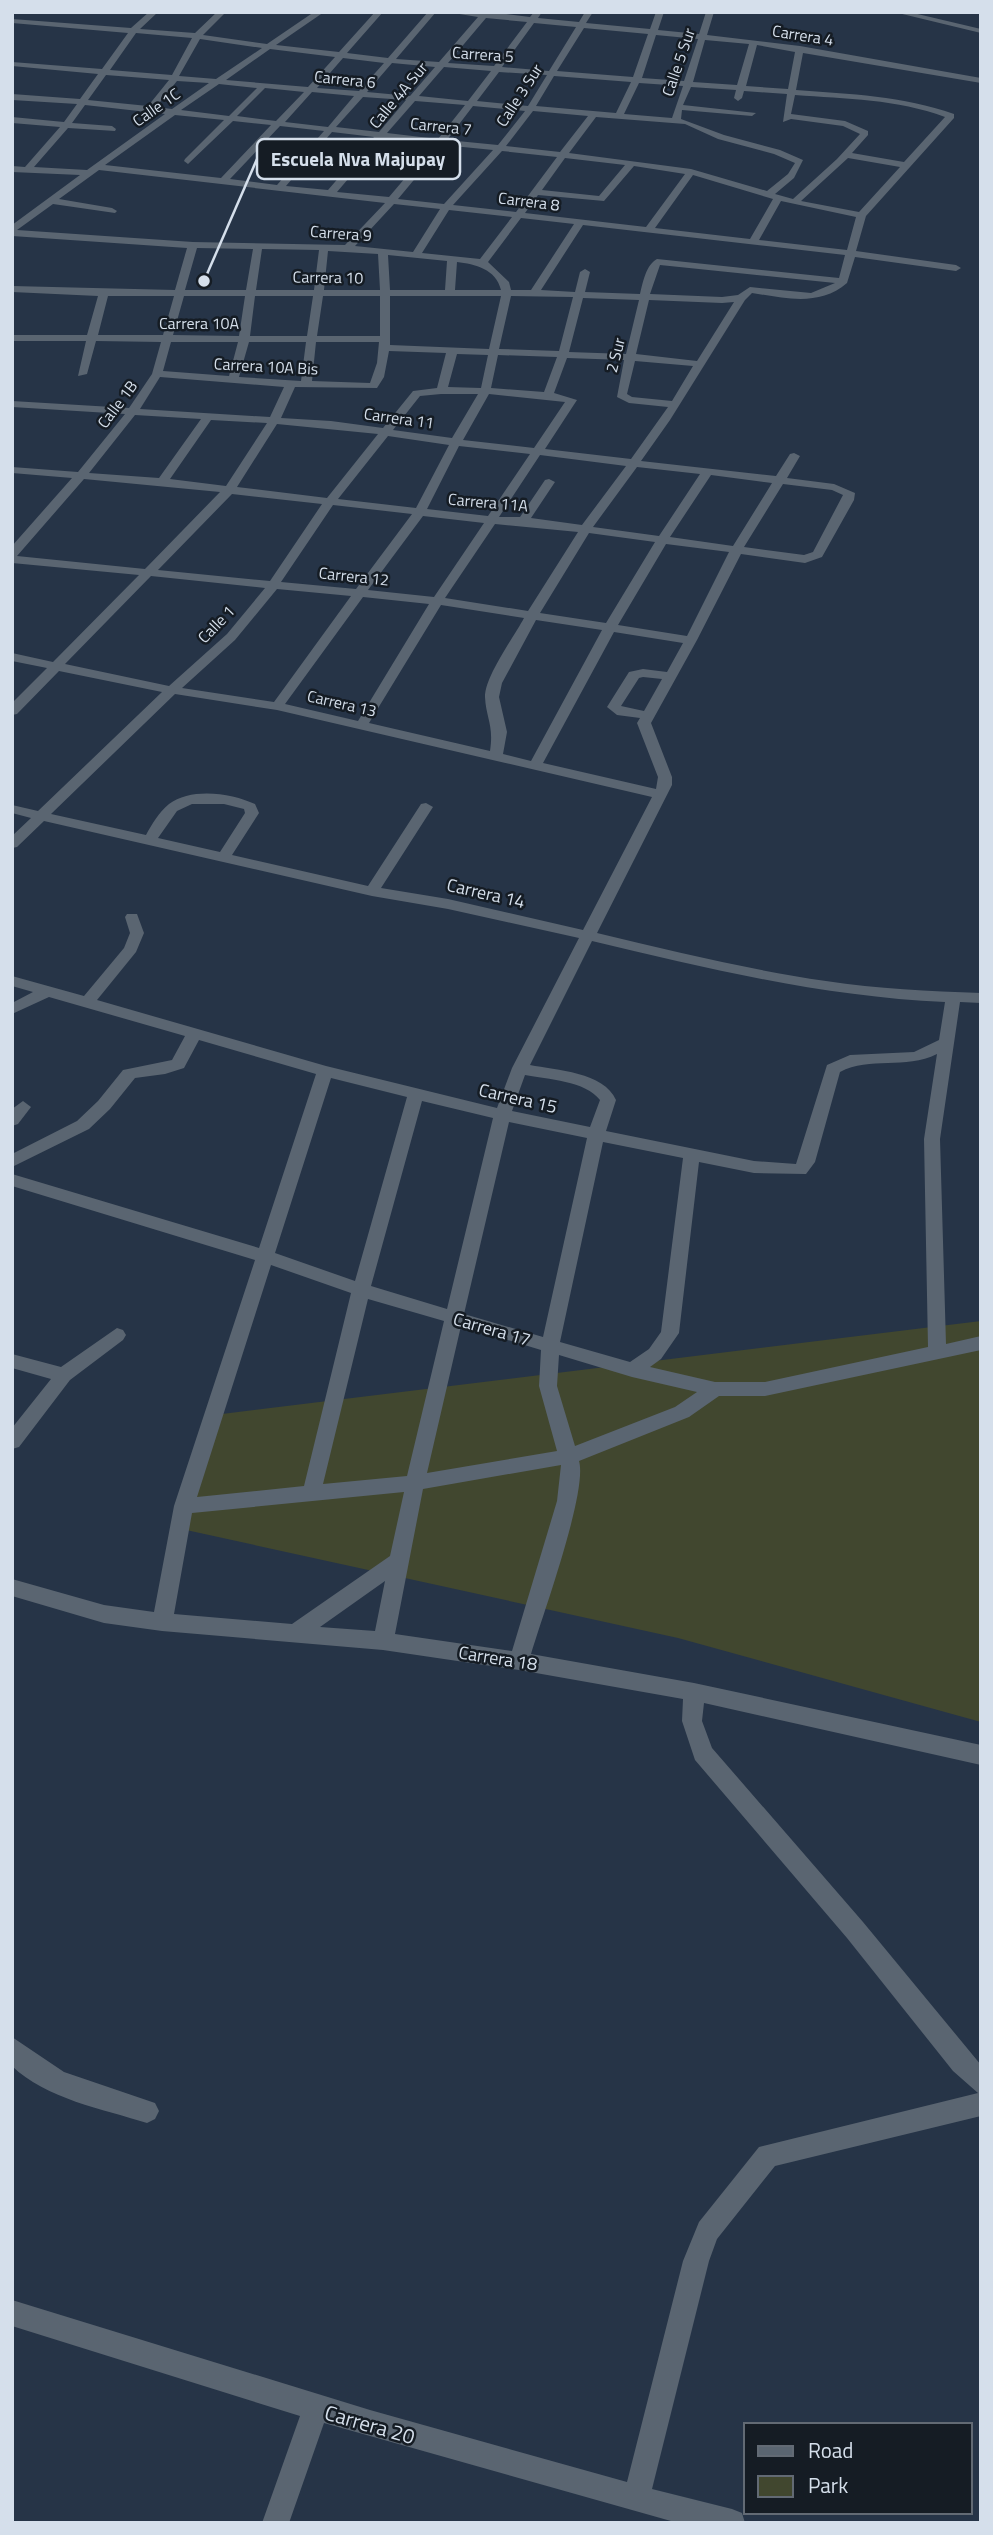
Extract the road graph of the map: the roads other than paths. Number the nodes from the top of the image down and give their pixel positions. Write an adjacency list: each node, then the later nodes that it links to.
1 (154, 12): 19 (street)
2 (222, 12): 22 (street)
3 (320, 12): 25 (street, Calle 1C)
4 (379, 12): 27 (street)
5 (432, 12): 28 (street)
6 (451, 12): 12 (street, Carrera 4)
7 (589, 12): 17 (street, Calle 3 Sur)
8 (660, 12): 21 (street)
9 (710, 12): 23 (street, Calle 5 Sur)
10 (898, 12): 20 (street)
11 (48, 13): 16 (street)
12 (486, 14): 13 (street, Carrera 4); 30 (street, Calle 4A Sur)
13 (536, 16): 17 (street, Carrera 4); 31 (street)
14 (90, 19): 18 (street)
15 (12, 21): 16 (street, Carrera 5)
16 (34, 23): 18 (street, Carrera 5)
17 (580, 24): 21 (street, Carrera 4); 33 (street, Calle 3 Sur)
18 (81, 26): 19 (street, Carrera 5)
19 (134, 30): 22 (street, Carrera 5); 32 (street)
20 (981, 31)
21 (653, 32): 23 (street, Carrera 4); 35 (street)
22 (197, 36): 25 (street, Carrera 5); 34 (street)
23 (702, 36): 24 (street, Carrera 4); 38 (street, Calle 5 Sur)
24 (754, 42): 26 (street, Carrera 4); 40 (street)
25 (270, 47): 27 (street, Carrera 5); 37 (street, Calle 1C)
26 (800, 48): 36 (street, Carrera 4); 42 (street)
27 (340, 56): 28 (street, Carrera 5); 41 (street)
28 (392, 61): 30 (street, Carrera 5); 43 (street)
29 (12, 64): 32 (street, Carrera 6)
30 (443, 65): 31 (street, Carrera 5); 45 (street, Calle 4A Sur)
31 (496, 69): 33 (street, Carrera 5); 47 (street)
32 (105, 73): 34 (street, Carrera 6); 46 (street)
33 (550, 73): 35 (street, Carrera 5); 49 (street, Calle 3 Sur)
34 (174, 79): 37 (street, Carrera 6); 50 (street)
35 (637, 79): 38 (street, Carrera 5); 55 (street)
36 (981, 80)
37 (216, 81): 39 (street, Carrera 6); 52 (street, Calle 1C)
38 (688, 83): 40 (street, Carrera 5); 48 (street, Calle 5 Sur)
39 (264, 85): 41 (street, Carrera 6); 56 (street)
40 (742, 88): 42 (street, Carrera 5); 51 (street)
41 (311, 89): 43 (street, Carrera 6); 59 (street)
42 (791, 91): 67 (street); 72 (street, Carrera 5)
43 (359, 94): 45 (street, Carrera 6); 62 (street)
44 (12, 97): 46 (street, Carrera 7)
45 (412, 99): 47 (street, Carrera 6); 63 (street, Calle 4A Sur)
46 (84, 102): 50 (street, Carrera 7); 60 (street)
47 (469, 103): 49 (street, Carrera 6); 64 (street)
48 (678, 107): 51 (street); 58 (street, Calle 5 Sur)
49 (531, 108): 54 (street, Carrera 6); 65 (street, Calle 3 Sur)
50 (150, 109): 52 (street, Carrera 7)
51 (733, 111): 53 (street)
52 (176, 112): 56 (street, Carrera 7); 75 (street, Calle 1C)
53 (751, 113)
54 (593, 115): 55 (street, Carrera 6); 66 (street)
55 (618, 117): 58 (street, Carrera 6)
56 (233, 118): 59 (street, Carrera 7); 70 (street)
57 (12, 120): 60 (street)
58 (676, 122): 81 (street, Carrera 6)
59 (278, 123): 62 (street, Carrera 7); 77 (street)
60 (67, 124): 61 (street); 69 (street)
61 (112, 129)
62 (330, 129): 63 (street, Carrera 7); 78 (street)
63 (384, 134): 64 (street, Carrera 7); 80 (street, Calle 4A Sur)
64 (445, 140): 65 (street, Carrera 7); 83 (street)
65 (502, 146): 66 (street, Carrera 7); 85 (street, Calle 3 Sur)
66 (564, 153): 71 (street, Carrera 7); 79 (street)
67 (846, 155): 72 (street); 84 (street)
68 (12, 158): 69 (street)
69 (38, 159): 73 (street)
70 (188, 161)
71 (632, 163): 76 (street, Carrera 7); 79 (street)
72 (905, 165): 87 (street)
73 (29, 168): 74 (street, Carrera 8); 75 (street, Carrera 8)
74 (12, 169)
75 (95, 170): 77 (street, Carrera 8); 82 (street, Calle 1C)
76 (691, 172): 81 (street, Carrera 7); 91 (street)
77 (222, 182): 78 (street, Carrera 8)
78 (279, 188): 80 (street, Carrera 8)
79 (534, 192): 88 (street)
80 (330, 194): 83 (street, Carrera 8)
81 (775, 195): 84 (street, Carrera 7); 92 (street)
82 (52, 201): 86 (street); 90 (street, Calle 1C)
83 (393, 201): 85 (street, Carrera 8); 96 (street)
84 (795, 202): 87 (street, Carrera 7)
85 (446, 208): 88 (street, Carrera 8); 98 (street, Calle 3 Sur)
86 (113, 211)
87 (861, 215): 99 (street)
88 (516, 216): 89 (street, Carrera 8); 102 (street)
89 (580, 223): 91 (street, Carrera 8); 111 (street)
90 (12, 231): 93 (street, Carrera 9)
91 (648, 231): 92 (street, Carrera 8)
92 (753, 242): 101 (street, Carrera 8)
93 (193, 245): 94 (street, Carrera 9); 107 (street, Calle 1B)
94 (258, 245): 95 (street, Carrera 9); 108 (street)
95 (324, 247): 96 (street, Carrera 9); 109 (street)
96 (348, 248): 97 (street, Carrera 9)
97 (383, 252): 98 (street, Carrera 9); 112 (street)
98 (416, 254): 100 (street, Carrera 9)
99 (851, 254): 101 (street, Carrera 8); 103 (street, Carrera 8); 105 (street)
100 (452, 257): 102 (street, Carrera 9); 113 (street)
101 (767, 258): 105 (street); 116 (street); 117 (street, 2 Sur)
102 (483, 262): 114 (street)
103 (956, 268)
104 (585, 272): 115 (street)
105 (843, 281): 116 (street, Carrera 10)
106 (12, 289): 110 (street, Carrera 10)
107 (182, 292): 108 (street, Carrera 10); 110 (street, Carrera 10); 120 (street, Calle 1B)
108 (253, 292): 109 (street, Carrera 10); 121 (street)
109 (320, 292): 112 (street, Carrera 10); 122 (street)
110 (104, 293): 119 (street)
111 (534, 293): 114 (street, Carrera 10); 115 (street, Carrera 10)
112 (387, 294): 113 (street, Carrera 10); 123 (street)
113 (450, 294): 114 (street, Carrera 10)
114 (506, 294): 125 (street)
115 (578, 294): 117 (street, Carrera 10); 126 (street)
116 (745, 294): 117 (street, Carrera 10); 128 (street)
117 (644, 296): 127 (street, 2 Sur)
118 (12, 338): 119 (street, Carrera 10A)
119 (93, 339): 120 (street, Carrera 10A); 129 (street)
120 (168, 339): 121 (street, Carrera 10A); 130 (street, Calle 1B)
121 (244, 340): 122 (street, Carrera 10A); 131 (street)
122 (310, 340): 123 (street, Carrera 10A); 133 (street)
123 (384, 344): 124 (street, Carrera 10A); 133 (street, Carrera 10A Bis)
124 (452, 351): 125 (street, Carrera 10A); 134 (street)
125 (493, 352): 126 (street, Carrera 10A); 135 (street)
126 (563, 355): 127 (street, Carrera 10A); 136 (street)
127 (631, 357): 128 (street, Carrera 10A); 138 (street, 2 Sur)
128 (701, 364): 138 (street)
129 (82, 374)
130 (157, 374): 131 (street, Carrera 10A Bis); 139 (street, Calle 1B)
131 (233, 380): 132 (street, Carrera 10A Bis)
132 (291, 384): 133 (street, Carrera 10A Bis); 141 (street)
133 (306, 385)
134 (442, 391): 135 (street); 142 (street, Calle 1)
135 (485, 392): 136 (street); 143 (street)
136 (548, 396): 144 (street)
137 (12, 404): 139 (street, Carrera 11)
138 (674, 404): 146 (street)
139 (133, 411): 140 (street, Carrera 11); 149 (street, Calle 1B)
140 (209, 415): 141 (street, Carrera 11); 151 (street)
141 (275, 419): 142 (street, Carrera 11); 153 (street)
142 (388, 432): 143 (street, Carrera 11); 154 (street, Calle 1)
143 (454, 442): 144 (street, Carrera 11); 155 (street)
144 (535, 452): 146 (street, Carrera 11); 156 (street)
145 (794, 456): 150 (street)
146 (633, 463): 148 (street, Carrera 11); 158 (street)
147 (12, 470): 149 (street, Carrera 11A)
148 (708, 471): 150 (street, Carrera 11); 159 (street)
149 (81, 475): 151 (street, Carrera 11A); 161 (street, Calle 1B)
150 (779, 480): 160 (street); 160 (street, Carrera 11A)
151 (162, 482): 153 (street, Carrera 11A)
152 (549, 482): 157 (street)
153 (229, 490): 154 (street, Carrera 11A); 162 (street)
154 (330, 501): 155 (street, Carrera 11A); 163 (street, Calle 1)
155 (420, 511): 156 (street, Carrera 11A); 164 (street)
156 (490, 520): 157 (street, Carrera 11A); 165 (street)
157 (523, 520): 158 (street, Carrera 11A)
158 (585, 530): 159 (street, Carrera 11A); 166 (street)
159 (660, 539): 160 (street, Carrera 11A); 167 (street)
160 (737, 549): 168 (street)
161 (12, 556): 162 (street, Carrera 12)
162 (150, 573): 163 (street, Carrera 12); 170 (street)
163 (274, 584): 164 (street, Carrera 12); 172 (street, Calle 1)
164 (359, 592): 165 (street, Carrera 12); 173 (street)
165 (437, 601): 166 (street, Carrera 12); 176 (street)
166 (533, 614): 167 (street, Carrera 12); 177 (street)
167 (610, 626): 168 (street, Carrera 12); 178 (street)
168 (691, 640): 171 (street)
169 (12, 657): 170 (street, Carrera 13)
170 (54, 665): 172 (street, Carrera 13); 174 (street)
171 (670, 676): 175 (street); 175 (street)
172 (172, 690): 173 (street, Carrera 13); 182 (street, Calle 1)
173 (277, 706): 176 (street, Carrera 13)
174 (12, 711)
175 (647, 715): 179 (street)
176 (361, 726): 177 (street, Carrera 13)
177 (496, 757): 178 (street, Carrera 13)
178 (535, 766): 179 (street, Carrera 13)
179 (662, 795): 188 (street)
180 (426, 807): 186 (street)
181 (12, 809): 182 (street, Carrera 14)
182 (43, 816): 183 (street, Carrera 14); 184 (street, Calle 1)
183 (150, 840): 185 (street, Carrera 14); 185 (street)
184 (12, 844)
185 (224, 856): 186 (street, Carrera 14)
186 (372, 891): 188 (street, Carrera 14)
187 (132, 917): 193 (street)
188 (586, 937): 191 (street, Carrera 14); 197 (street)
189 (12, 981): 190 (street, Carrera 15)
190 (46, 992): 193 (street, Carrera 15); 194 (street)
191 (953, 998): 192 (street, Carrera 14); 196 (street)
192 (981, 998)
193 (86, 1004): 195 (street, Carrera 15)
194 (12, 1009)
195 (194, 1034): 198 (street, Carrera 15); 203 (street)
196 (947, 1042): 202 (street, Carrera 15); 211 (street)
197 (520, 1068): 200 (street); 201 (street)
198 (325, 1071): 199 (street, Carrera 15); 205 (street)
199 (416, 1094): 200 (street, Carrera 15); 206 (street)
200 (502, 1115): 201 (street, Carrera 15); 207 (street)
201 (596, 1135): 202 (street, Carrera 15); 210 (street)
202 (692, 1153): 213 (street)
203 (12, 1161)
204 (12, 1180): 205 (street, Carrera 17)
205 (267, 1256): 206 (street, Carrera 17); 220 (street)
206 (361, 1290): 207 (street, Carrera 17); 219 (street)
207 (454, 1318): 210 (street, Carrera 17); 218 (street)
208 (117, 1335): 214 (street)
209 (981, 1343): 211 (street, Carrera 17)
210 (550, 1346): 213 (street, Carrera 17); 217 (street)
211 (937, 1352): 215 (street, Carrera 17)
212 (12, 1361): 214 (street)
213 (632, 1370): 215 (street, Carrera 17)
214 (64, 1375): 216 (street)
215 (715, 1389): 217 (street)
216 (12, 1442)
217 (570, 1456): 218 (street); 226 (street)
218 (415, 1483): 219 (street); 221 (street)
219 (311, 1495): 220 (street)
220 (184, 1506): 223 (street)
221 (400, 1560): 224 (street); 225 (street)
222 (12, 1587): 223 (street, Carrera 18)
223 (162, 1622): 224 (street, Carrera 18)
224 (294, 1634): 225 (street, Carrera 18)
225 (383, 1641): 226 (street, Carrera 18)
226 (519, 1661): 227 (street, Carrera 18)
227 (694, 1692): 228 (street, Carrera 18); 230 (street)
228 (981, 1755)
229 (12, 2049): 232 (street)
230 (981, 2082)
231 (981, 2104): 235 (street)
232 (147, 2111)
233 (12, 2313): 234 (street, Carrera 20)
234 (316, 2409): 235 (street, Carrera 20); 236 (street)
235 (636, 2499): 237 (street, Carrera 20)
236 (275, 2523)
237 (732, 2523)

